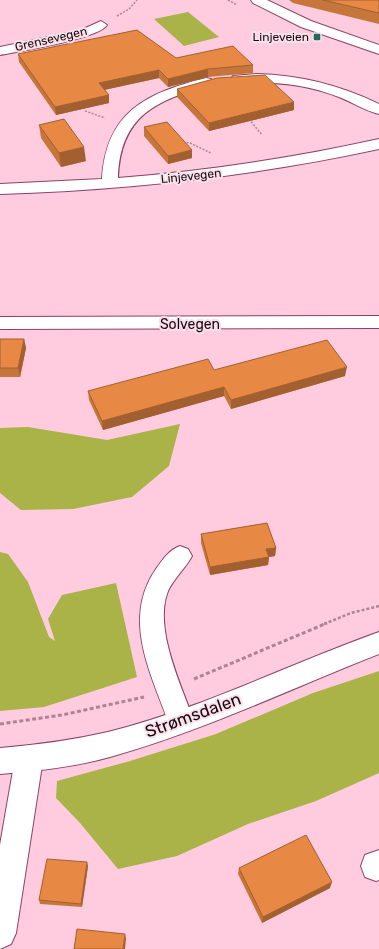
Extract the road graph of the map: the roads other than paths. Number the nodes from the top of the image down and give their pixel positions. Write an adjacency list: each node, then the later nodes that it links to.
1 (257, 0): 3 (street)
2 (101, 25): 4 (street, Grensevegen)
3 (379, 50)
4 (0, 51)
5 (379, 110): 7 (street)
6 (379, 144): 7 (street, Linjevegen)
7 (110, 184): 8 (street, Linjevegen)
8 (0, 190)
9 (379, 322): 10 (street, Solvegen)
10 (0, 323)
11 (180, 556): 13 (street)
12 (379, 643): 13 (street, Strømsdalen)
13 (181, 721): 14 (street, Strømsdalen)
14 (29, 759): 15 (street, Strømsdalen); 16 (street)
15 (0, 761)
16 (0, 933)

